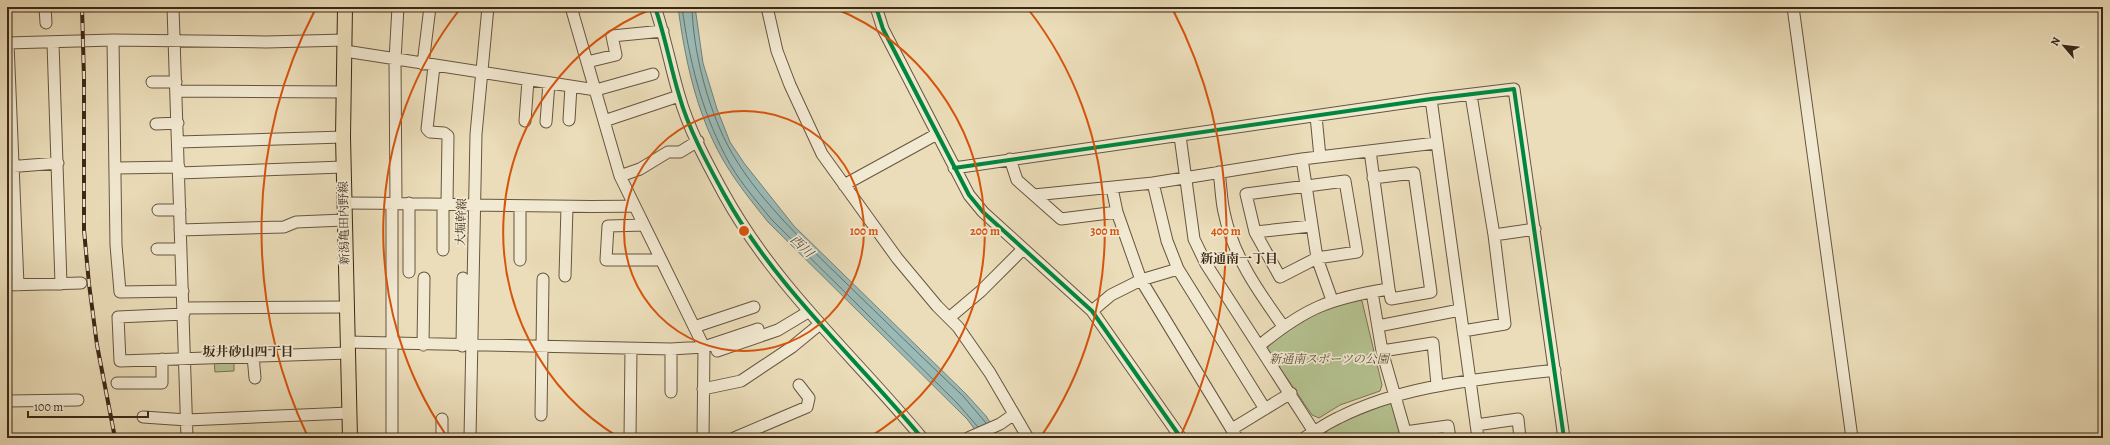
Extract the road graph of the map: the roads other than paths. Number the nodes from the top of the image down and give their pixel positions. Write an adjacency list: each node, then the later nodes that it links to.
1 (45, 7): 12 (street)
2 (173, 7): 15 (street)
3 (345, 7): 18 (main road, 新潟亀田内野線)
4 (398, 7): 19 (street)
5 (430, 7): 21 (street)
6 (488, 7): 22 (street, 大堀幹線)
7 (571, 7): 20 (street)
8 (655, 7): 13 (street)
9 (767, 7): 63 (street)
10 (876, 7): 41 (street)
11 (1793, 7): 171 (street)
12 (46, 23)
13 (663, 31): 20 (street); 32 (street)
14 (113, 40): 15 (street); 17 (street); 54 (street)
15 (174, 40): 18 (street); 27 (street)
16 (8, 43): 17 (street); 52 (street)
17 (53, 43): 51 (street)
18 (345, 46): 19 (street); 30 (main road, 新潟亀田内野線)
19 (395, 60): 21 (street); 67 (street)
20 (586, 62): 29 (street)
21 (429, 65): 22 (street); 69 (street)
22 (482, 72): 24 (street); 70 (street, 大堀幹線)
23 (653, 74): 29 (street)
24 (528, 80): 26 (street); 36 (street)
25 (152, 82): 27 (street)
26 (549, 83): 28 (street); 38 (street)
27 (176, 86): 30 (street); 39 (street)
28 (571, 86): 29 (street); 35 (street)
29 (596, 90): 37 (street)
30 (344, 92): 43 (main road, 新潟亀田内野線)
31 (1472, 95): 33 (street); 80 (street); 83 (street)
32 (679, 96): 37 (street); 44 (street)
33 (1431, 99): 34 (street); 46 (street)
34 (1316, 116): 42 (street); 48 (street)
35 (569, 120)
36 (525, 121)
37 (604, 121): 58 (street)
38 (546, 122)
39 (178, 123): 40 (street); 45 (street)
40 (156, 124)
41 (937, 134): 55 (street); 63 (street)
42 (1180, 136): 49 (street); 59 (street)
43 (343, 137): 45 (street); 53 (main road, 新潟亀田内野線)
44 (698, 141): 58 (street); 110 (street)
45 (178, 142): 56 (street)
46 (1436, 143): 47 (street); 107 (street)
47 (1370, 151): 48 (street); 60 (street)
48 (1320, 157): 50 (street)
49 (1010, 159): 55 (street); 65 (street)
50 (1302, 160): 57 (street); 62 (street)
51 (58, 163): 52 (street); 99 (street)
52 (10, 167): 100 (street)
53 (343, 167): 56 (street); 66 (main road, 新潟亀田内野線)
54 (116, 168): 56 (street); 102 (street)
55 (954, 168): 86 (street)
56 (179, 170): 75 (street)
57 (1219, 172): 59 (street); 113 (street)
58 (620, 176): 71 (street)
59 (1185, 178): 61 (street); 121 (street)
60 (1373, 178): 101 (street); 101 (street)
61 (1153, 183): 64 (street); 91 (street)
62 (1307, 185): 79 (street); 82 (street); 88 (street)
63 (844, 186): 111 (street)
64 (1112, 188): 65 (street); 76 (street)
65 (1034, 195): 76 (street)
66 (344, 203): 67 (street); 77 (main road, 新潟亀田内野線)
67 (394, 203): 68 (street); 118 (street)
68 (409, 203): 69 (street); 92 (street)
69 (445, 204): 70 (street); 87 (street)
70 (474, 205): 72 (street); 120 (street, 大堀幹線)
71 (634, 206): 73 (street); 78 (street)
72 (520, 207): 73 (street); 89 (street)
73 (567, 207): 93 (street)
74 (158, 210): 75 (street)
75 (180, 210): 81 (street)
76 (1117, 212): 97 (street)
77 (344, 220): 81 (street); 105 (main road, 新潟亀田内野線)
78 (644, 226): 90 (street); 90 (street)
79 (1311, 226): 82 (street); 88 (street)
80 (1535, 228): 83 (street); 131 (street)
81 (180, 230): 85 (street)
82 (1255, 232): 88 (street)
83 (1494, 235): 117 (street)
84 (158, 249): 85 (street)
85 (181, 249): 102 (street)
86 (1022, 249): 109 (street); 111 (street)
87 (443, 250)
88 (1317, 258): 104 (street)
89 (520, 260)
90 (661, 260): 115 (street)
91 (1178, 269): 97 (street); 143 (street)
92 (409, 272)
93 (565, 276)
94 (424, 278): 119 (street)
95 (463, 278): 120 (street)
96 (543, 279): 122 (street)
97 (1141, 280): 109 (street); 151 (street)
98 (81, 283): 99 (street)
99 (60, 284): 100 (street)
100 (12, 285)
101 (1389, 289): 103 (street)
102 (183, 292): 108 (street)
103 (1372, 292): 104 (street); 114 (street)
104 (1332, 300): 113 (street)
105 (346, 307): 108 (street); 123 (main road, 新潟亀田内野線)
106 (754, 307): 115 (street)
107 (1460, 310): 114 (street); 117 (street)
108 (184, 311): 129 (street); 130 (street)
109 (1092, 311): 165 (street)
110 (808, 312): 112 (street); 126 (street)
111 (950, 318): 146 (street)
112 (820, 324): 137 (street); 162 (street)
113 (1283, 326): 121 (street)
114 (1378, 326): 127 (street)
115 (694, 327): 126 (street)
116 (758, 329): 126 (street)
117 (1463, 331): 133 (street)
118 (391, 344): 119 (street); 123 (street); 156 (street)
119 (423, 345): 120 (street)
120 (466, 346): 122 (street); 158 (street, 大堀幹線)
121 (1259, 346): 139 (street)
122 (542, 347): 124 (street); 145 (street)
123 (347, 348): 128 (street); 144 (main road, 新潟亀田内野線)
124 (631, 349): 125 (street); 159 (street)
125 (671, 350): 126 (street); 138 (street)
126 (704, 350): 137 (street)
127 (1382, 351): 136 (street); 140 (street)
128 (253, 356): 129 (street); 132 (street)
129 (185, 358): 130 (street); 149 (street)
130 (162, 359): 134 (street)
131 (1554, 370): 133 (street); 170 (street)
132 (255, 378)
133 (1471, 380): 136 (street); 150 (street)
134 (118, 383)
135 (799, 385): 161 (street)
136 (1437, 385): 140 (street)
137 (703, 389): 160 (street)
138 (671, 392)
139 (1291, 393): 143 (street); 152 (street)
140 (1396, 396): 152 (street); 153 (street)
141 (78, 400): 142 (street)
142 (7, 401)
143 (1265, 409): 151 (street)
144 (349, 413): 149 (street); 155 (main road, 新潟亀田内野線)
145 (541, 415)
146 (1013, 415): 163 (street); 164 (street)
147 (143, 417): 149 (street)
148 (442, 419): 157 (street)
149 (187, 420): 154 (street)
150 (1476, 424): 168 (street); 169 (street)
151 (1235, 433)
152 (1316, 435): 166 (street)
153 (1406, 435): 167 (street)
154 (187, 438)
155 (350, 438)
156 (392, 438)
157 (442, 438)
158 (470, 438)
159 (630, 438)
160 (703, 438)
161 (734, 438)
162 (922, 438)
163 (968, 438)
164 (1028, 438)
165 (1180, 438)
166 (1304, 438)
167 (1450, 438)
168 (1478, 438)
169 (1520, 438)
170 (1564, 438)
171 (1852, 438)

